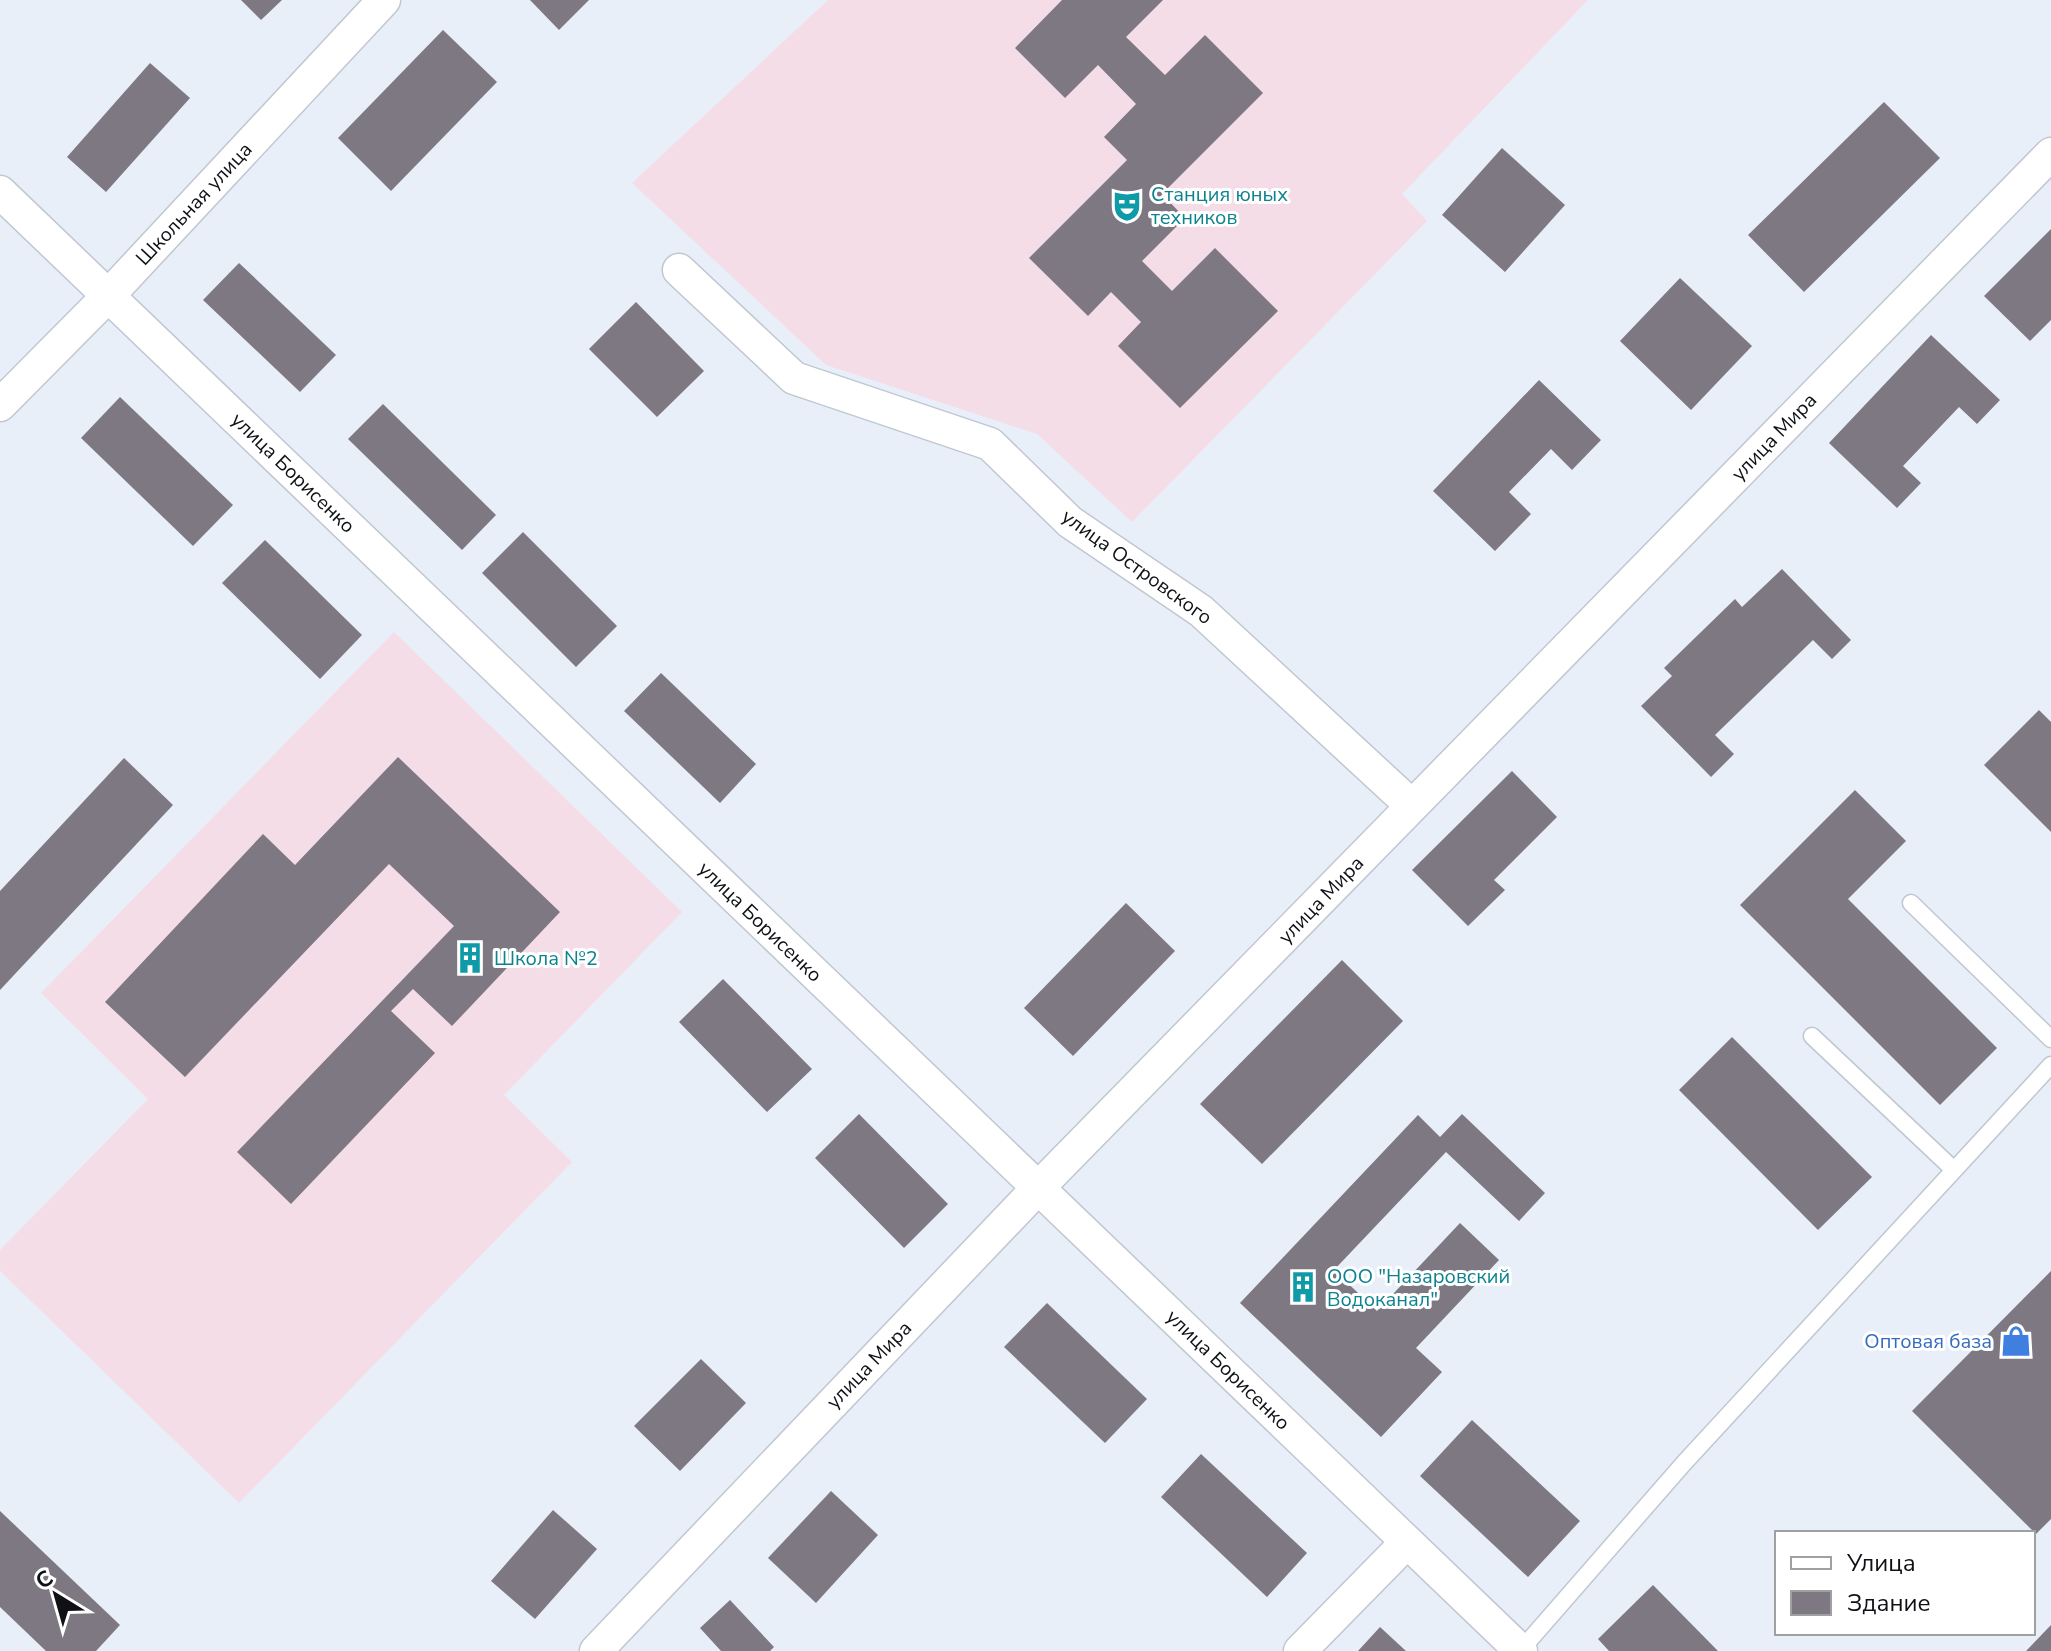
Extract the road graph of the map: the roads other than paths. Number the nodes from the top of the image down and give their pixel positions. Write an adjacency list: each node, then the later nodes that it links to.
1 (384, 0): 5 (street, Школьная улица)
2 (2051, 154): 7 (street, улица Мира)
3 (0, 192): 5 (street, улица Борисенко)
4 (679, 270): 7 (street, улица Островского)
5 (108, 296): 6 (street, Школьная улица); 13 (street, улица Борисенко)
6 (0, 405)
7 (1412, 806): 13 (street, улица Мира)
8 (1911, 903): 10 (lane)
9 (1812, 1036): 12 (lane)
10 (2051, 1039)
11 (2051, 1065): 12 (lane)
12 (1954, 1170): 17 (lane)
13 (1038, 1188): 14 (street, улица Борисенко); 15 (street, улица Мира)
14 (1407, 1542): 16 (street); 17 (street, улица Борисенко)
15 (596, 1651)
16 (1300, 1651)
17 (1520, 1651)

